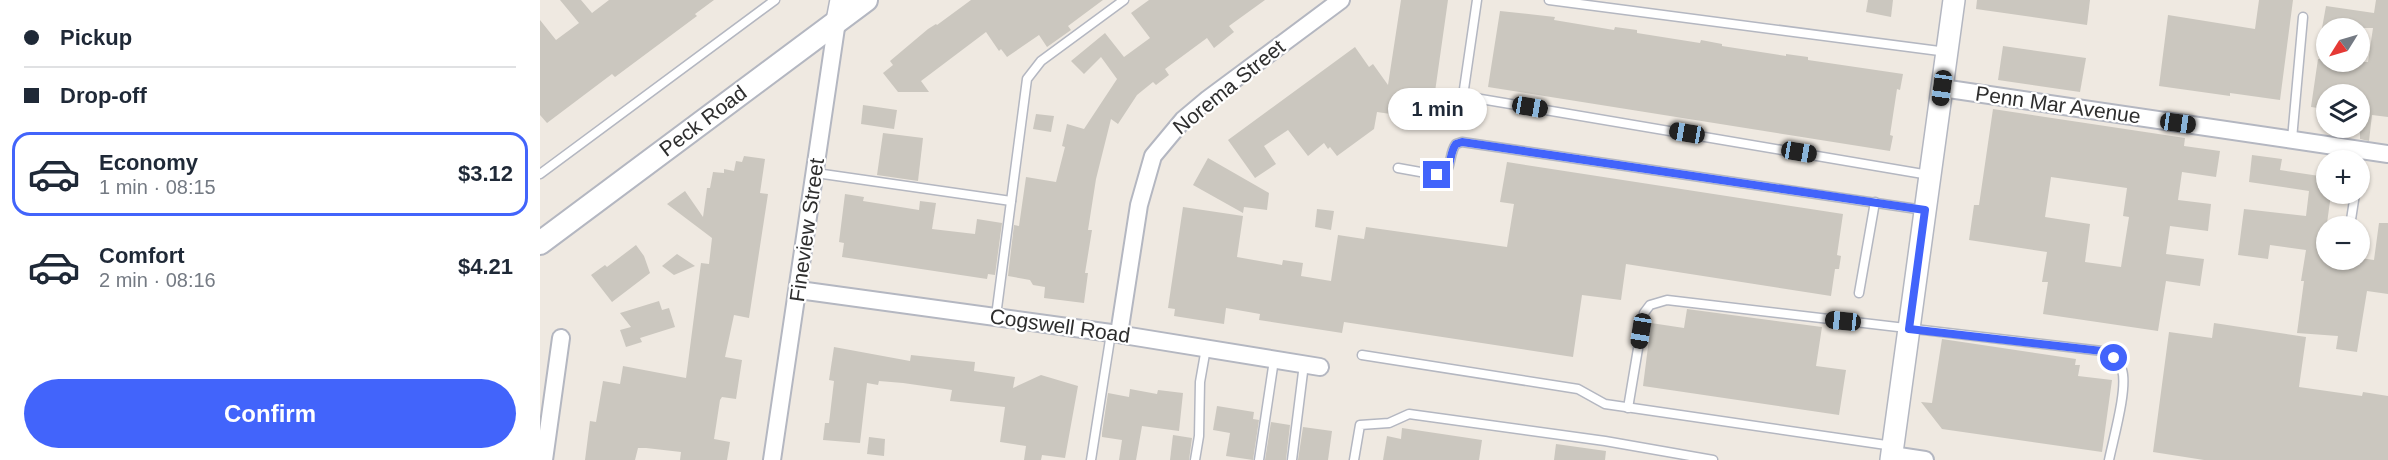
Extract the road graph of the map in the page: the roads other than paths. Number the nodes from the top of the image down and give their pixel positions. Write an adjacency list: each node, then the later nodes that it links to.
1 (775, 0): 18 (lane)
2 (866, 0): 8 (main road, Peck Road)
3 (1124, 0): 20 (lane)
4 (1341, 0): 28 (street, Norema Street)
5 (1477, 0): 19 (lane)
6 (1549, 0): 10 (lane)
7 (1954, 0): 10 (street)
8 (839, 10): 17 (street, Fineview Street); 23 (main road, Peck Road)
9 (2303, 17): 12 (lane)
10 (1947, 52): 11 (street)
11 (1942, 88): 12 (street, Penn Mar Avenue); 19 (street)
12 (2292, 139): 13 (street, Penn Mar Avenue)
13 (2336, 150)
14 (2388, 154): 15 (street, Penn Mar Avenue)
15 (2370, 155)
16 (1398, 168): 21 (lane)
17 (816, 173): 20 (lane); 24 (street, Fineview Street)
18 (540, 174)
19 (1930, 175): 22 (street)
20 (1011, 201): 26 (lane)
21 (1875, 202): 22 (lane); 25 (lane)
22 (1925, 210): 27 (street)
23 (540, 243)
24 (799, 290): 26 (street, Cogswell Road); 37 (street, Fineview Street)
25 (1859, 293)
26 (996, 316): 28 (street, Cogswell Road)
27 (1909, 329): 34 (lane); 35 (street); 45 (lane)
28 (1115, 333): 30 (street, Cogswell Road); 38 (lane)
29 (561, 338): 36 (street)
30 (1206, 348): 32 (street, Cogswell Road); 39 (lane)
31 (1362, 356): 34 (lane)
32 (1274, 360): 33 (street, Cogswell Road); 40 (lane)
33 (1312, 366): 41 (lane)
34 (1628, 408): 35 (lane)
35 (1892, 454): 44 (street)
36 (544, 460)
37 (772, 460)
38 (1090, 460)
39 (1195, 460)
40 (1259, 460)
41 (1292, 460)
42 (1354, 460): 43 (lane)
43 (1713, 460)
44 (1925, 460)
45 (2109, 460)

